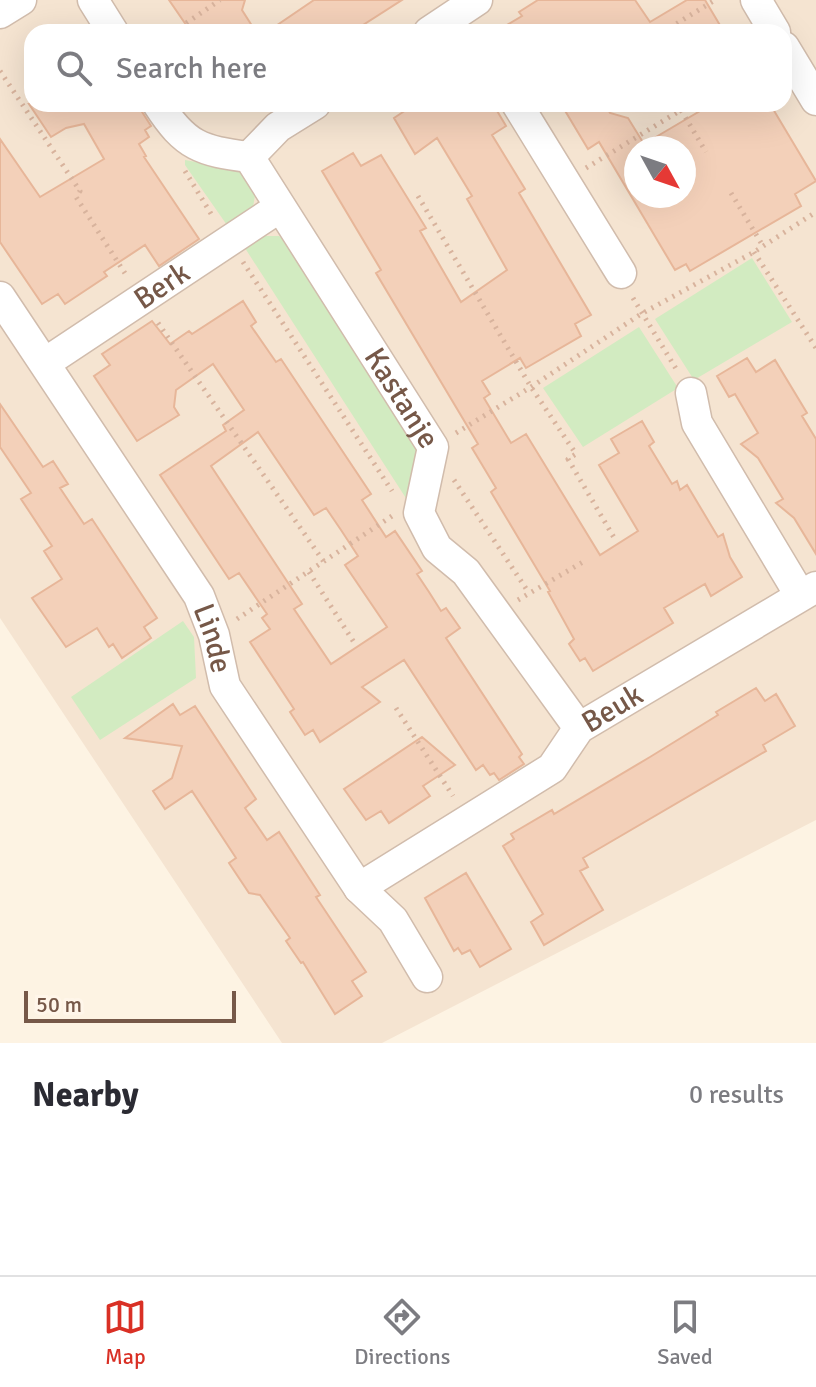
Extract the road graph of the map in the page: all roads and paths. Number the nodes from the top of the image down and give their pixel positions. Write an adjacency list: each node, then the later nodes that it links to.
1 (21, 0): 6 (street)
2 (93, 0): 8 (street)
3 (220, 0): 9 (path)
4 (715, 0): 11 (path)
5 (756, 0): 12 (street)
6 (0, 13)
7 (469, 15): 10 (street)
8 (108, 24)
9 (185, 24)
10 (448, 24)
11 (676, 24)
12 (770, 24)
13 (792, 60): 15 (street)
14 (0, 71): 16 (path)
15 (816, 100)
16 (24, 107)
17 (27, 112): 36 (path)
18 (163, 112): 23 (street)
19 (302, 112): 25 (street)
20 (522, 112): 26 (street)
21 (678, 112): 26 (path)
22 (682, 112): 24 (path)
23 (186, 137): 25 (street); 31 (path)
24 (706, 152)
25 (249, 157): 29 (street, Kastanje)
26 (564, 181): 34 (street)
27 (731, 193): 32 (path)
28 (418, 196): 40 (path)
29 (280, 207): 31 (street, Berk); 42 (street, Kastanje)
30 (816, 212): 32 (path)
31 (228, 241): 36 (street, Berk); 43 (path)
32 (763, 246): 33 (path)
33 (754, 252): 37 (path); 38 (path)
34 (621, 273)
35 (0, 297): 39 (street, Linde)
36 (142, 299): 39 (street, Berk); 46 (path)
37 (641, 314): 40 (path); 41 (path)
38 (816, 348)
39 (45, 363): 50 (street, Linde)
40 (531, 387): 42 (path); 45 (path)
41 (691, 393): 49 (street, Beuk)
42 (433, 447): 44 (street, Kastanje); 47 (path)
43 (390, 485)
44 (419, 513): 46 (path); 53 (street)
45 (616, 541)
46 (324, 562): 48 (path)
47 (583, 562)
48 (309, 572): 50 (path); 51 (path)
49 (808, 591): 53 (street, Beuk)
50 (214, 635): 55 (street, Linde)
51 (355, 644)
52 (396, 708): 54 (path)
53 (579, 728): 54 (street, Beuk)
54 (469, 820): 55 (street, Beuk)
55 (359, 888): 56 (street, Linde)
56 (427, 977)

